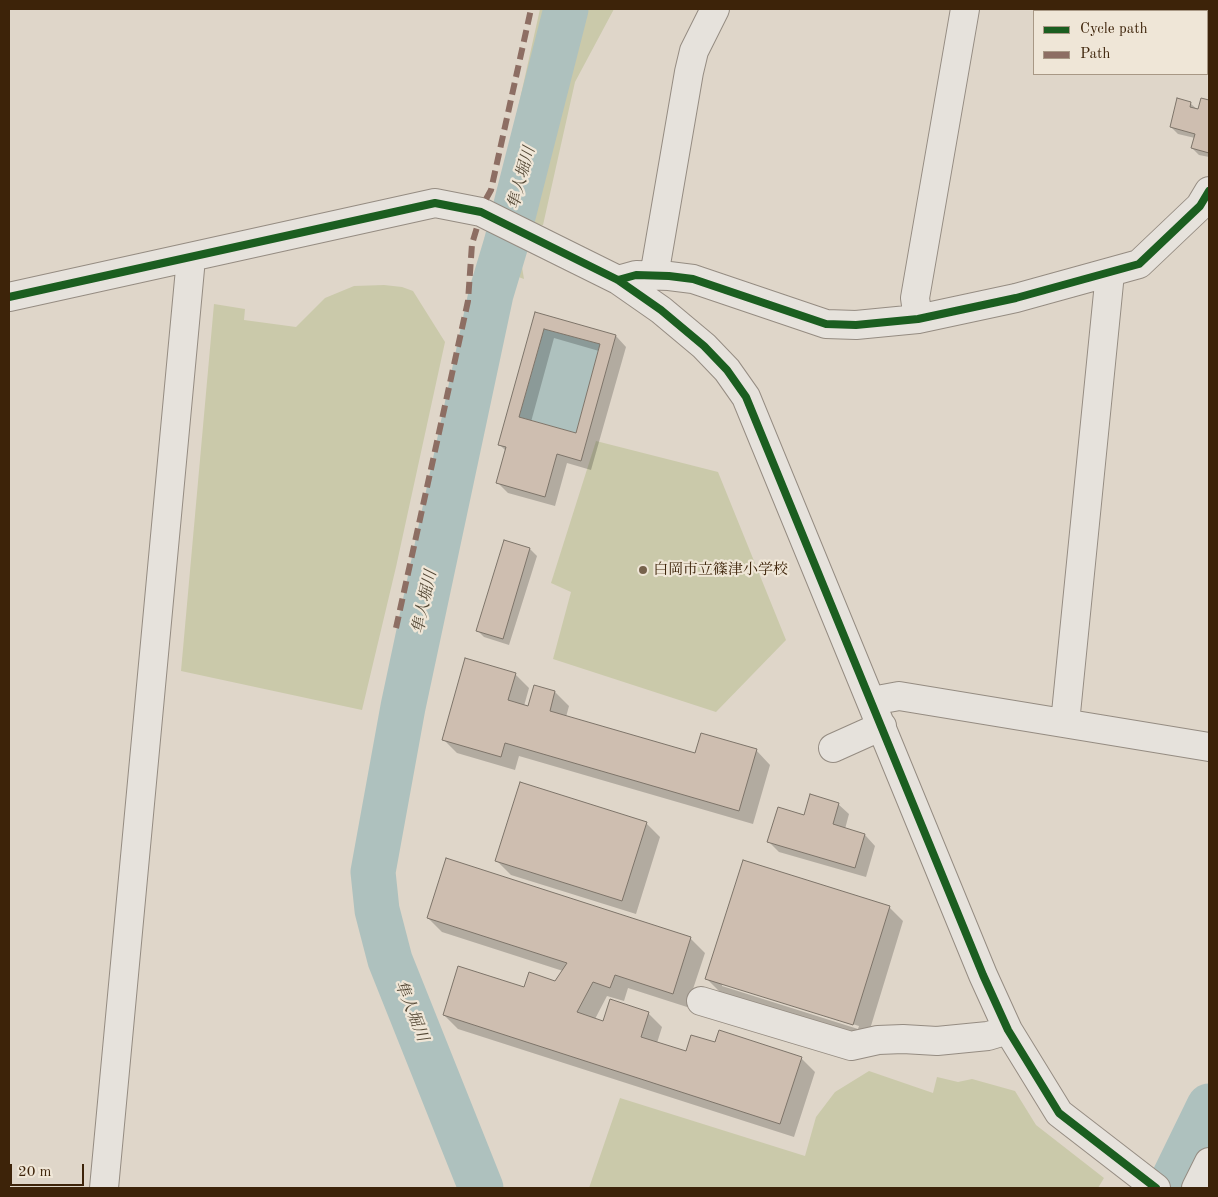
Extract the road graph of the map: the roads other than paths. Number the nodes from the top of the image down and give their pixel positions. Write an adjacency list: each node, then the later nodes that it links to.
1 (715, 9): 6 (street)
2 (965, 9): 9 (street)
3 (1209, 191): 5 (street)
4 (188, 258): 7 (street); 8 (street); 19 (street)
5 (1110, 273): 9 (street); 11 (street)
6 (654, 276): 7 (street); 9 (street)
7 (618, 280): 10 (street)
8 (9, 296)
9 (918, 318)
10 (872, 701): 11 (street); 12 (street)
11 (1065, 723): 13 (street)
12 (882, 726): 14 (street); 16 (street)
13 (1209, 747)
14 (833, 748)
15 (701, 1001): 16 (street)
16 (1008, 1030): 18 (street)
17 (1209, 1162): 20 (street)
18 (1152, 1185)
19 (104, 1188)
20 (1196, 1188)

